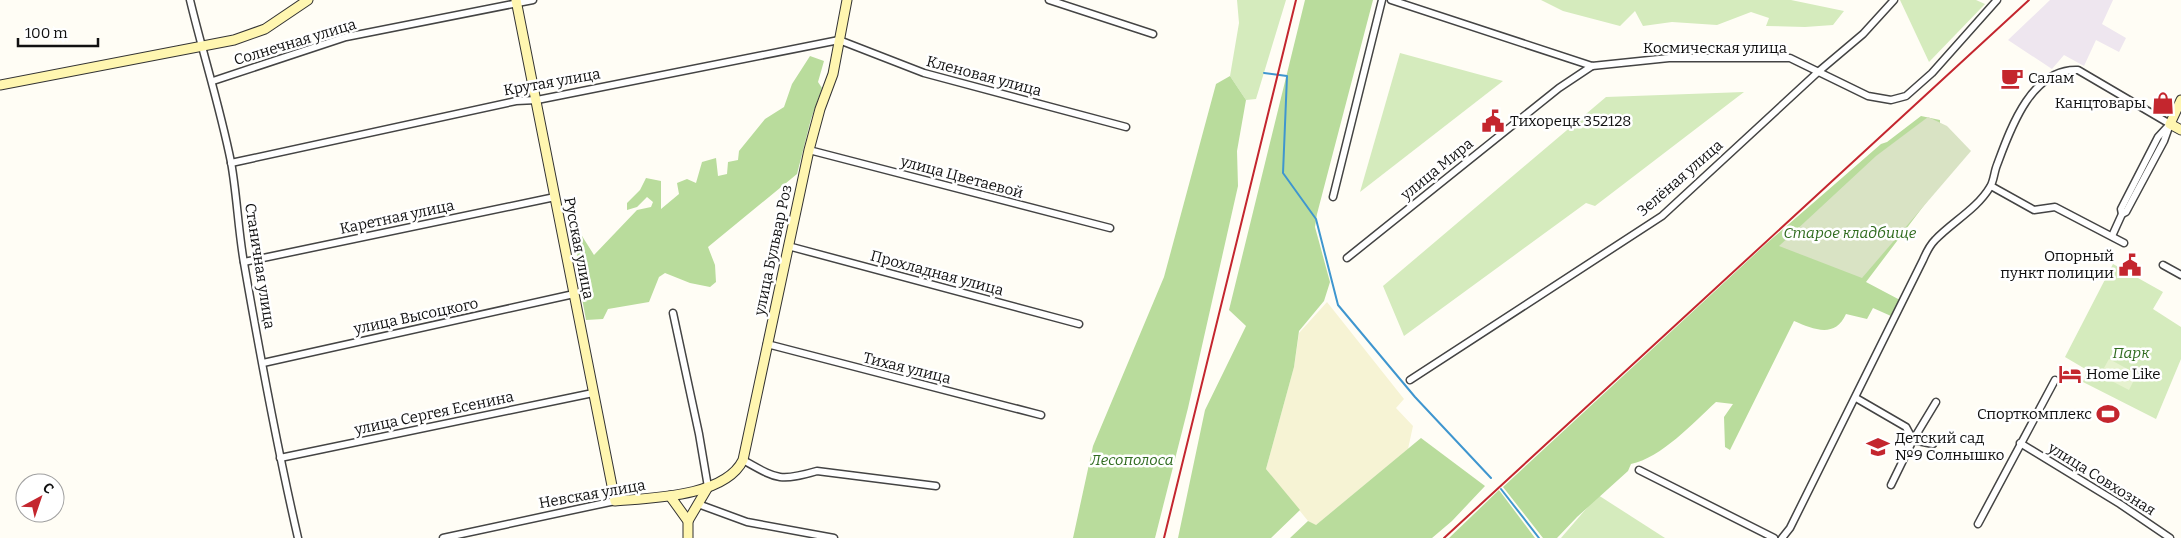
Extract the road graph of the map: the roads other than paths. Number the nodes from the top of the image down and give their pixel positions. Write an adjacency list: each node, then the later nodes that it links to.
1 (190, 0): 13 (street, Станичная улица)
2 (308, 0): 13 (street)
3 (533, 0): 10 (street, Солнечная улица)
4 (848, 0): 12 (street)
5 (1049, 0): 11 (street)
6 (1382, 0): 27 (street)
7 (1391, 0): 14 (street, Космическая улица)
8 (1894, 0): 15 (street, Зелёная улица)
9 (1994, 1): 15 (street, Космическая улица)
10 (517, 2): 16 (street, Солнечная улица); 18 (street, Русская улица)
11 (1153, 34)
12 (839, 40): 18 (street, Крутая улица); 21 (street, Кленовая улица); 23 (street, улица Бульвар Роз)
13 (201, 48): 16 (street, Станичная улица); 17 (street)
14 (1592, 66): 15 (street, Космическая улица); 32 (street, улица Мира)
15 (1818, 72): 41 (street, Зелёная улица)
16 (212, 81): 24 (street, Станичная улица)
17 (0, 85)
18 (537, 100): 24 (street, Крутая улица); 26 (street, Русская улица)
19 (2181, 100): 20 (street)
20 (2170, 124): 22 (street); 25 (street); 29 (street)
21 (1126, 126)
22 (2181, 130)
23 (809, 150): 28 (street, улица Цветаевой); 31 (street, улица Бульвар Роз)
24 (231, 162): 33 (street, Станичная улица)
25 (1991, 186): 29 (street); 44 (street)
26 (555, 197): 33 (street, Каретная улица); 36 (street, Русская улица)
27 (1333, 197)
28 (1110, 228)
29 (2112, 236): 30 (street)
30 (2124, 243)
31 (788, 246): 38 (street, Прохладная улица); 39 (street, улица Бульвар Роз)
32 (1347, 258)
33 (244, 262): 40 (street, Станичная улица)
34 (2163, 265): 35 (street)
35 (2181, 275)
36 (574, 294): 40 (street, улица Высоцкого); 43 (street, Русская улица)
37 (673, 313): 55 (street)
38 (1079, 324)
39 (767, 344): 46 (street, Тихая улица); 51 (street, улица Бульвар Роз)
40 (264, 363): 50 (street, Станичная улица)
41 (1410, 380)
42 (2055, 380): 48 (street)
43 (593, 393): 50 (street, улица Сергея Есенина); 57 (street, Русская улица)
44 (1856, 398): 47 (street); 66 (street)
45 (1936, 402): 47 (street)
46 (1041, 414)
47 (1913, 440): 49 (street); 53 (street)
48 (2020, 443): 60 (street); 67 (street, улица Совхозная)
49 (1933, 444)
50 (280, 458): 61 (street, Станичная улица)
51 (741, 464): 54 (street); 55 (street, Невская улица)
52 (1640, 470): 65 (street)
53 (1892, 485)
54 (936, 486)
55 (708, 487): 56 (street, Невская улица); 58 (street)
56 (670, 496): 57 (street, Невская улица); 59 (street)
57 (615, 501): 62 (street, Невская улица)
58 (698, 504): 59 (street); 64 (street)
59 (688, 521): 63 (street)
60 (1978, 524)
61 (298, 538)
62 (443, 538)
63 (688, 538)
64 (834, 538)
65 (1774, 538)
66 (1782, 538)
67 (2170, 538)

